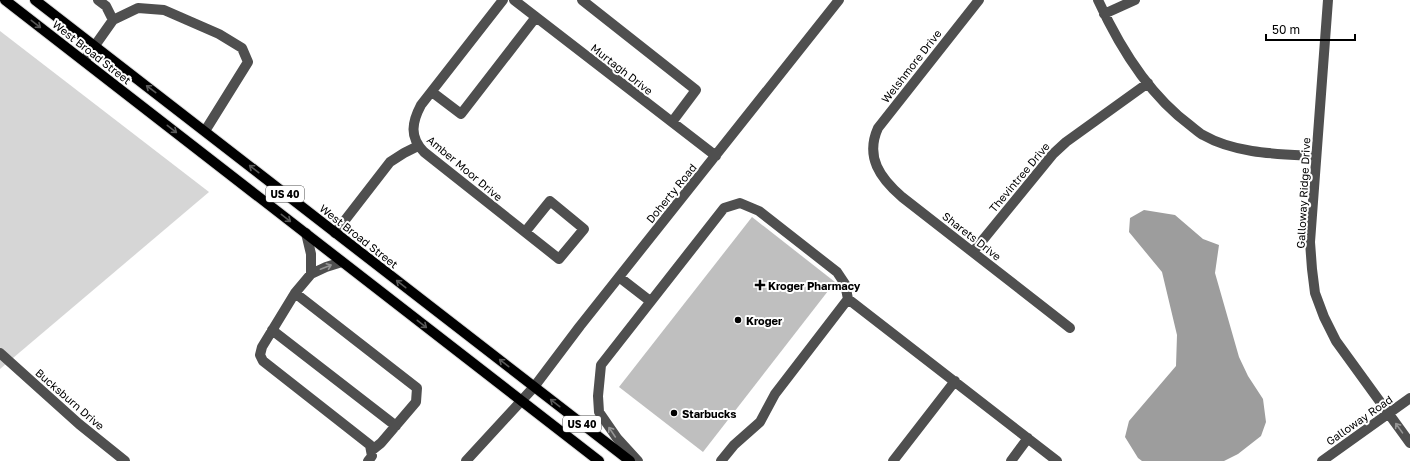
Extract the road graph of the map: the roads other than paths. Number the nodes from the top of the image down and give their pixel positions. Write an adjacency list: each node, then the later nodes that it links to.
1 (6, 0): 16 (main road, West Broad Street / US 40, one-way to 16)
2 (35, 0): 15 (main road, West Broad Street / US 40)
3 (98, 0): 14 (street)
4 (503, 0): 18 (street, Amber Moor Drive)
5 (514, 0): 13 (street, Murtagh Drive)
6 (582, 0): 19 (street)
7 (839, 0): 23 (street, Doherty Road)
8 (979, 0): 22 (street, Welshmore Drive)
9 (1098, 0): 12 (street)
10 (1135, 0): 12 (street)
11 (1328, 0): 24 (street, Galloway Ridge Drive)
12 (1104, 14): 17 (street)
13 (536, 17): 18 (street); 19 (street, Murtagh Drive)
14 (113, 20): 15 (street); 20 (street)
15 (96, 47): 16 (street); 20 (main road, West Broad Street / US 40, one-way to 15)
16 (84, 62): 26 (main road, West Broad Street / US 40, one-way to 26)
17 (1148, 83): 24 (street); 28 (street, Thevintree Drive)
18 (432, 92): 21 (street, Amber Moor Drive)
19 (672, 122): 23 (street, Murtagh Drive)
20 (205, 131): 27 (main road, West Broad Street / US 40, one-way to 20)
21 (418, 146): 25 (street, Amber Moor Drive); 27 (street)
22 (873, 152): 28 (street, Sharets Drive)
23 (716, 156): 31 (street, Doherty Road)
24 (1316, 156): 42 (street, Galloway Ridge Drive)
25 (525, 232): 25 (street, Amber Moor Drive)
26 (306, 233): 29 (main road, West Broad Street / US 40); 30 (street)
27 (335, 233): 39 (main road, West Broad Street / US 40, one-way to 27)
28 (973, 252): 35 (street, Sharets Drive)
29 (342, 262): 30 (street, one-way to 29); 41 (main road, West Broad Street / US 40, one-way to 41)
30 (310, 274): 32 (street)
31 (619, 277): 34 (street); 39 (street, Doherty Road)
32 (295, 294): 36 (street); 43 (street)
33 (848, 299): 34 (street); 38 (street); 53 (street)
34 (650, 301): 52 (street, one-way to 34)
35 (1070, 328)
36 (272, 330): 43 (street); 46 (street)
37 (0, 352): 47 (street, Bucksburn Drive)
38 (954, 381): 44 (street); 54 (street)
39 (534, 387): 41 (street, Doherty Road); 51 (main road, West Broad Street / US 40, one-way to 39)
40 (1410, 398): 42 (street, Galloway Road)
41 (522, 401): 49 (street, Doherty Road); 50 (main road, West Broad Street / US 40)
42 (1388, 414): 45 (street, Galloway Ridge Drive, one-way to 42); 57 (street, Galloway Road)
43 (396, 426): 46 (street)
44 (1028, 438): 55 (street); 56 (street)
45 (1410, 443)
46 (371, 451): 48 (street)
47 (125, 461)
48 (368, 461)
49 (466, 461)
50 (599, 461)
51 (630, 461)
52 (638, 461)
53 (720, 461)
54 (892, 461)
55 (1011, 461)
56 (1057, 461)
57 (1322, 461)

